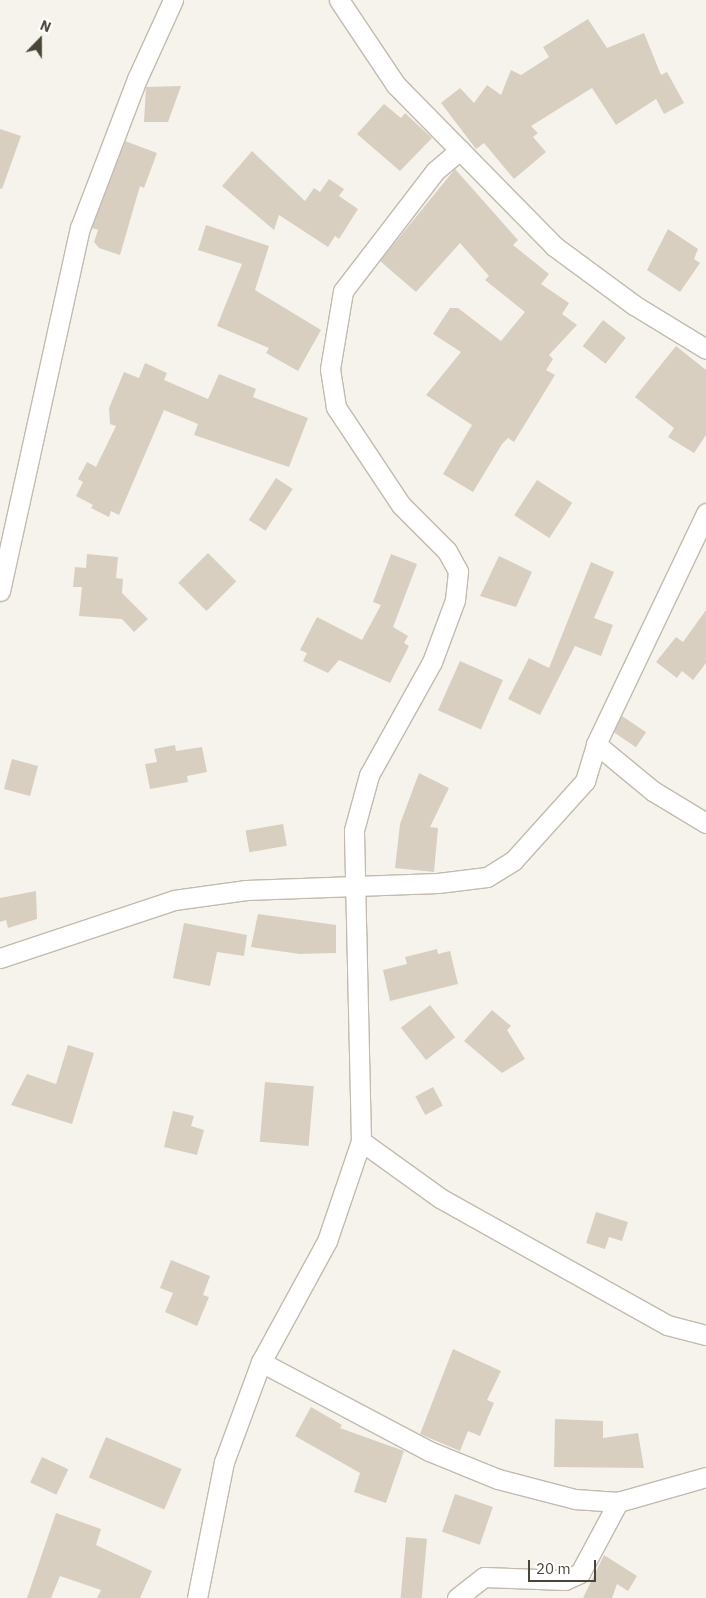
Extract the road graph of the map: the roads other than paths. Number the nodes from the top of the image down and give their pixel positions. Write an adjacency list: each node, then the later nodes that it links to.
1 (173, 0): 6 (street)
2 (339, 0): 3 (street)
3 (460, 150): 4 (street); 9 (street)
4 (706, 349)
5 (706, 513): 7 (street)
6 (0, 590)
7 (596, 744): 8 (street); 9 (street)
8 (706, 823)
9 (352, 884): 10 (street); 11 (street)
10 (0, 958)
11 (361, 1141): 12 (street); 13 (street)
12 (706, 1335)
13 (261, 1362): 15 (street); 16 (street)
14 (706, 1478): 15 (street)
15 (618, 1502): 17 (street)
16 (197, 1598)
17 (457, 1598)

